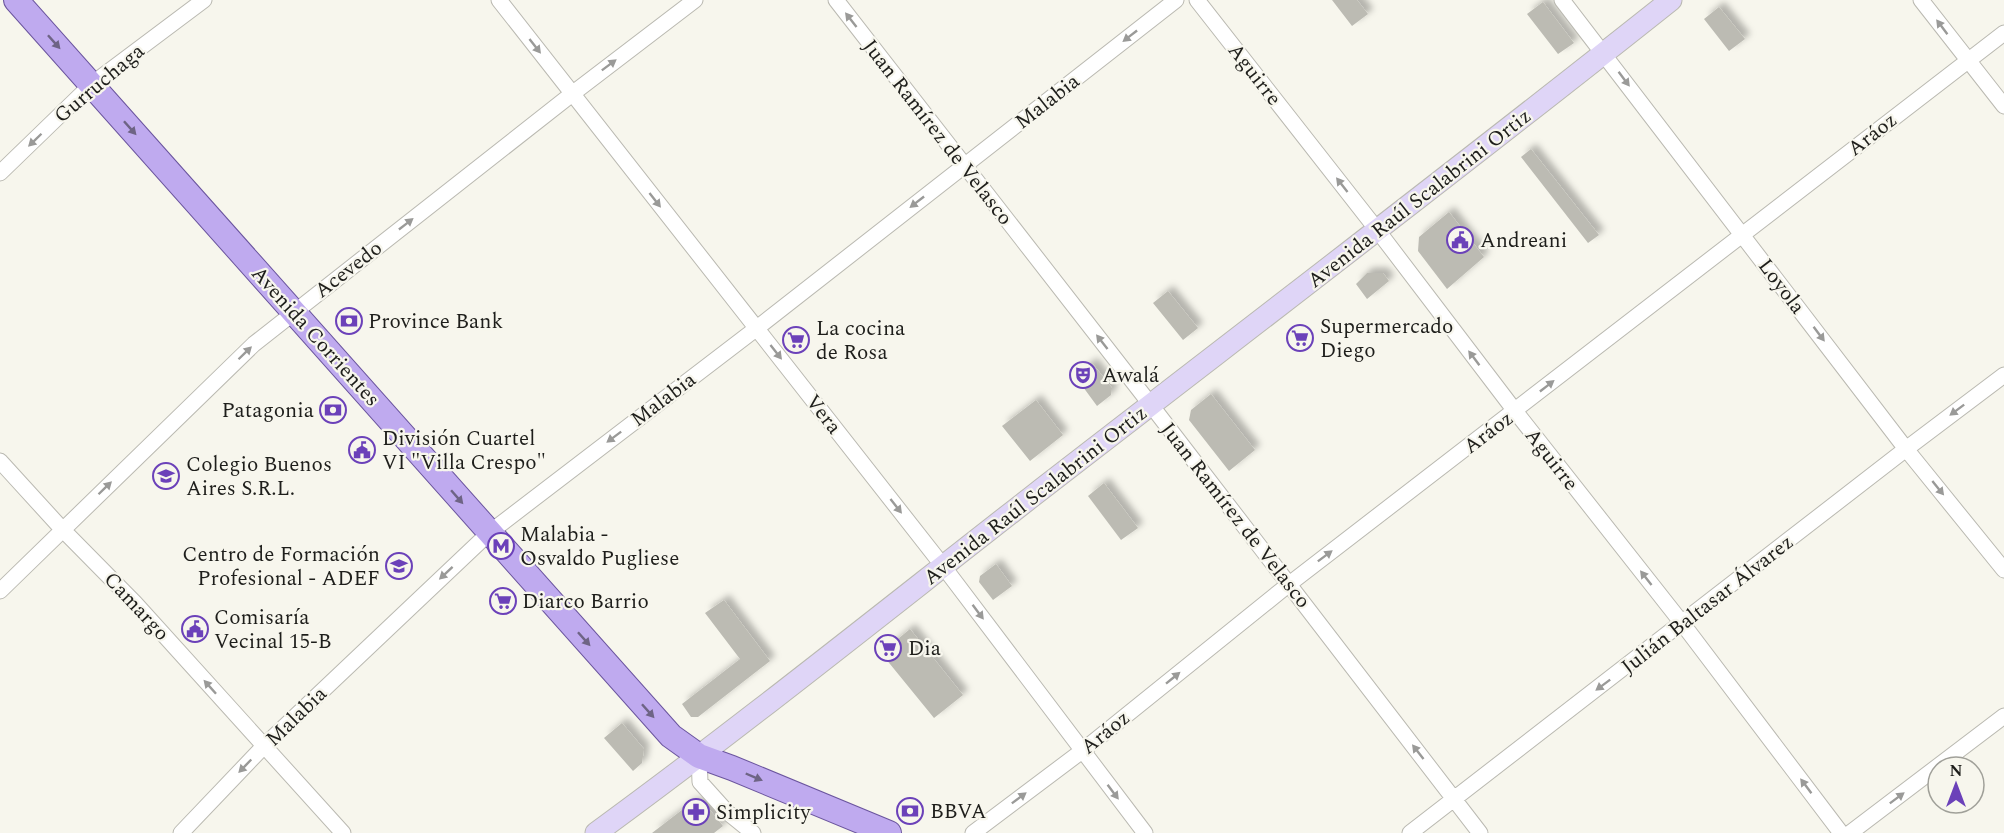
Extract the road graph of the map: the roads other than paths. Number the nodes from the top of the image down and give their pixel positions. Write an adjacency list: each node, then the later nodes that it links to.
1 (16, 0): 14 (main road, Avenida Corrientes, one-way to 14)
2 (204, 0): 14 (street, Gurruchaga)
3 (499, 0): 15 (street, Vera, one-way to 15)
4 (695, 0): 15 (street, Acevedo, one-way to 4)
5 (836, 0): 17 (street, Juan Ramírez de Velasco, one-way to 5)
6 (1176, 0): 17 (street, Malabia, one-way to 17)
7 (1197, 0): 19 (street, Aguirre, one-way to 7)
8 (1562, 0): 12 (street, Loyola)
9 (1671, 0): 12 (main road, Avenida Raúl Scalabrini Ortiz)
10 (1922, 0): 13 (street, one-way to 10)
11 (2004, 33): 13 (street, Aráoz)
12 (1604, 53): 19 (main road, Avenida Raúl Scalabrini Ortiz); 20 (street, Loyola, one-way to 20)
13 (1968, 60): 16 (street); 20 (street, Aráoz)
14 (92, 84): 18 (street, Gurruchaga, one-way to 18); 21 (main road, Avenida Corrientes, one-way to 21)
15 (572, 94): 21 (street, Acevedo, one-way to 15); 22 (street, Vera, one-way to 22)
16 (2004, 106)
17 (963, 166): 22 (street, Malabia, one-way to 22); 24 (street, Juan Ramírez de Velasco, one-way to 17)
18 (0, 173)
19 (1378, 231): 24 (main road, Avenida Raúl Scalabrini Ortiz); 25 (street, Aguirre, one-way to 19)
20 (1742, 234): 25 (street, Aráoz, one-way to 20); 26 (street, Loyola, one-way to 26)
21 (293, 311): 28 (street, Acevedo, one-way to 21); 29 (main road, Avenida Corrientes, one-way to 29)
22 (757, 328): 29 (street, Malabia, one-way to 29); 30 (street, Vera, one-way to 30)
23 (2004, 375): 26 (street, Julián Baltasar Álvarez, one-way to 26)
24 (1151, 405): 30 (main road, Avenida Raúl Scalabrini Ortiz); 32 (street, Juan Ramírez de Velasco)
25 (1515, 411): 32 (street, Aráoz, one-way to 25); 34 (street, Aguirre, one-way to 25)
26 (1906, 448): 31 (street, Loyola, one-way to 31); 34 (street, Julián Baltasar Álvarez)
27 (0, 461): 28 (street, Camargo)
28 (62, 529): 33 (street, Acevedo); 36 (street, Camargo, one-way to 28)
29 (489, 533): 36 (street, Malabia, one-way to 36); 38 (main road, Avenida Corrientes, one-way to 38)
30 (943, 566): 37 (street, Vera, one-way to 37); 38 (main road, Avenida Raúl Scalabrini Ortiz)
31 (2004, 570)
32 (1288, 585): 37 (street, Aráoz, one-way to 32); 39 (street, Juan Ramírez de Velasco, one-way to 32)
33 (0, 591)
34 (1682, 623): 39 (street, Julián Baltasar Álvarez, one-way to 39); 49 (street, Aguirre, one-way to 34)
35 (2004, 716): 50 (street, one-way to 35)
36 (264, 746): 40 (street, Malabia, one-way to 40); 41 (street, Camargo)
37 (1082, 751): 45 (street, Aráoz, one-way to 37); 46 (street, Vera, one-way to 46)
38 (699, 756): 42 (main road, Avenida Raúl Scalabrini Ortiz); 43 (street); 44 (main road, Avenida Corrientes, one-way to 44)
39 (1454, 799): 47 (street, Julián Baltasar Álvarez); 48 (street, Juan Ramírez de Velasco)
40 (181, 833)
41 (344, 833)
42 (596, 833)
43 (753, 833)
44 (889, 833)
45 (973, 833)
46 (1144, 833)
47 (1410, 833)
48 (1480, 833)
49 (1842, 833)
50 (1850, 833)

